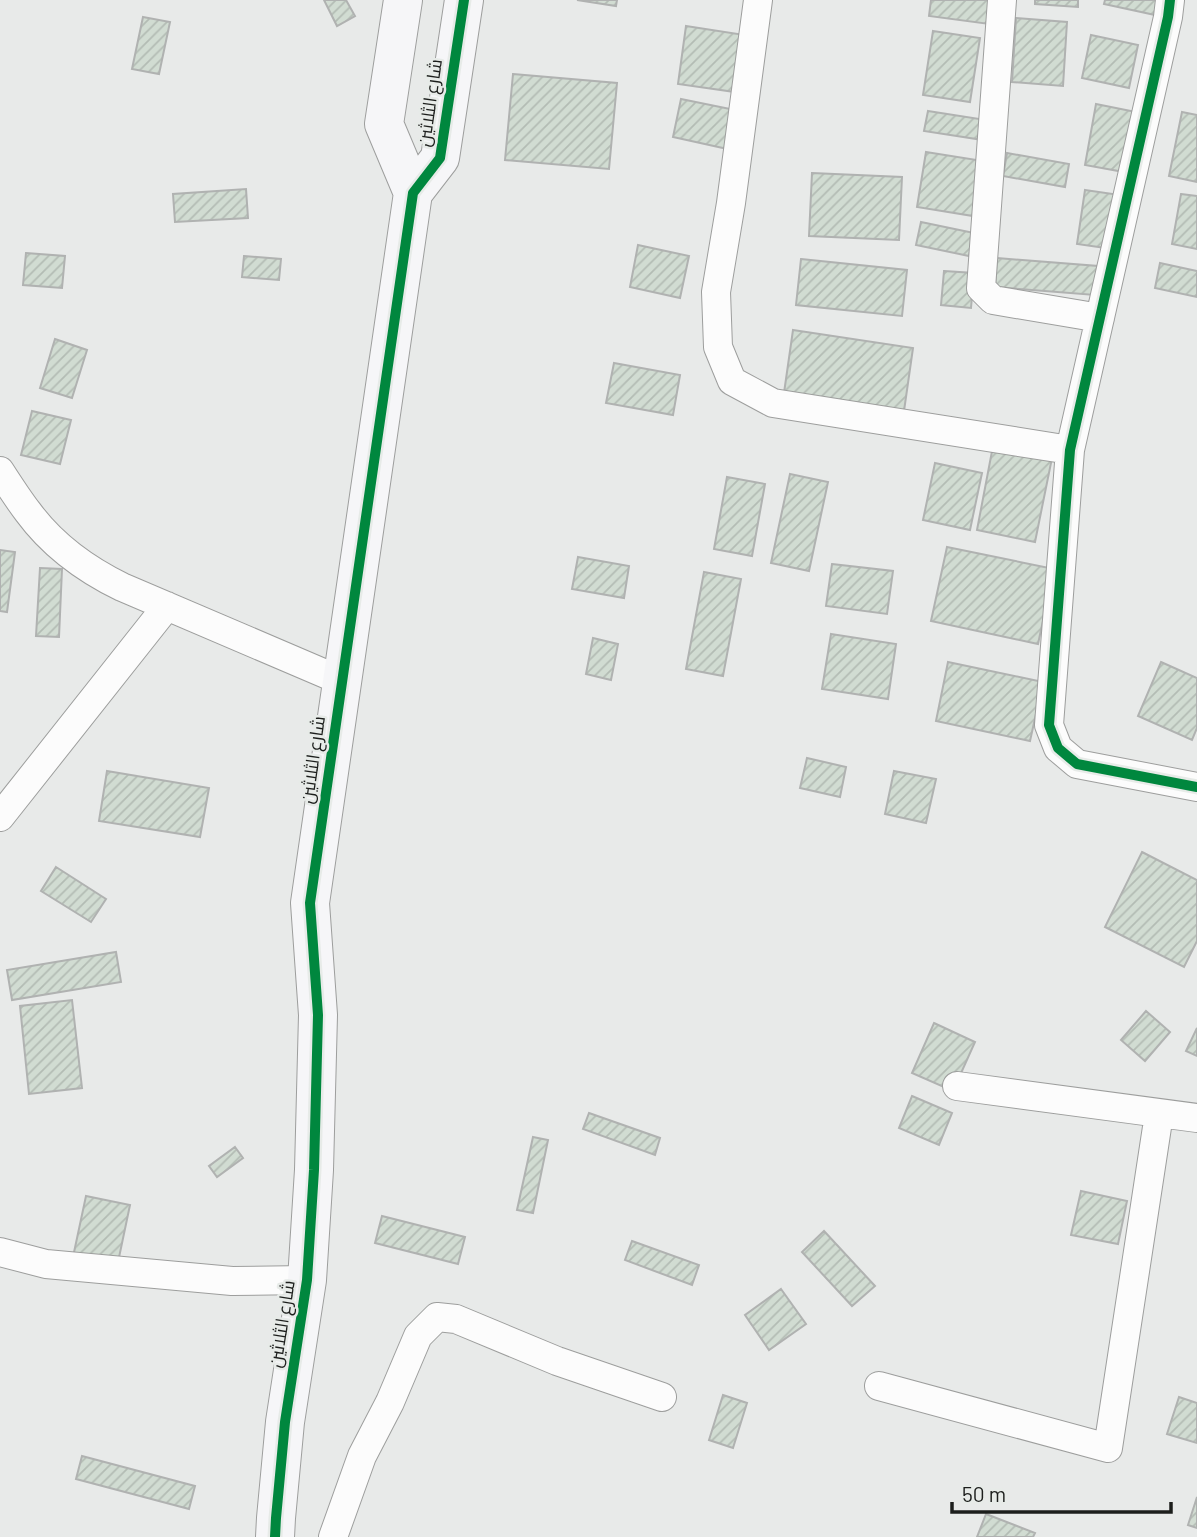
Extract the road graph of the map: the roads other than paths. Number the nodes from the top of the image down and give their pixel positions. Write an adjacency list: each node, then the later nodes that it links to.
1 (402, 0): 6 (street, شارع الثلاثين)
2 (464, 0): 6 (street, شارع الثلاثين)
3 (758, 0): 8 (street)
4 (1002, 0): 7 (street)
5 (1170, 0): 7 (street)
6 (413, 193): 11 (street, شارع الثلاثين)
7 (1100, 318): 8 (street)
8 (1070, 450): 12 (street)
9 (0, 471): 10 (street)
10 (167, 606): 11 (street); 13 (street)
11 (342, 681): 18 (street, شارع الثلاثين)
12 (1197, 787)
13 (0, 817)
14 (957, 1086): 15 (street)
15 (1159, 1114): 16 (street); 19 (street)
16 (1197, 1118)
17 (0, 1252): 18 (street)
18 (307, 1280): 21 (street, شارع الثلاثين)
19 (880, 1386)
20 (662, 1397): 22 (street)
21 (275, 1537)
22 (333, 1537)

